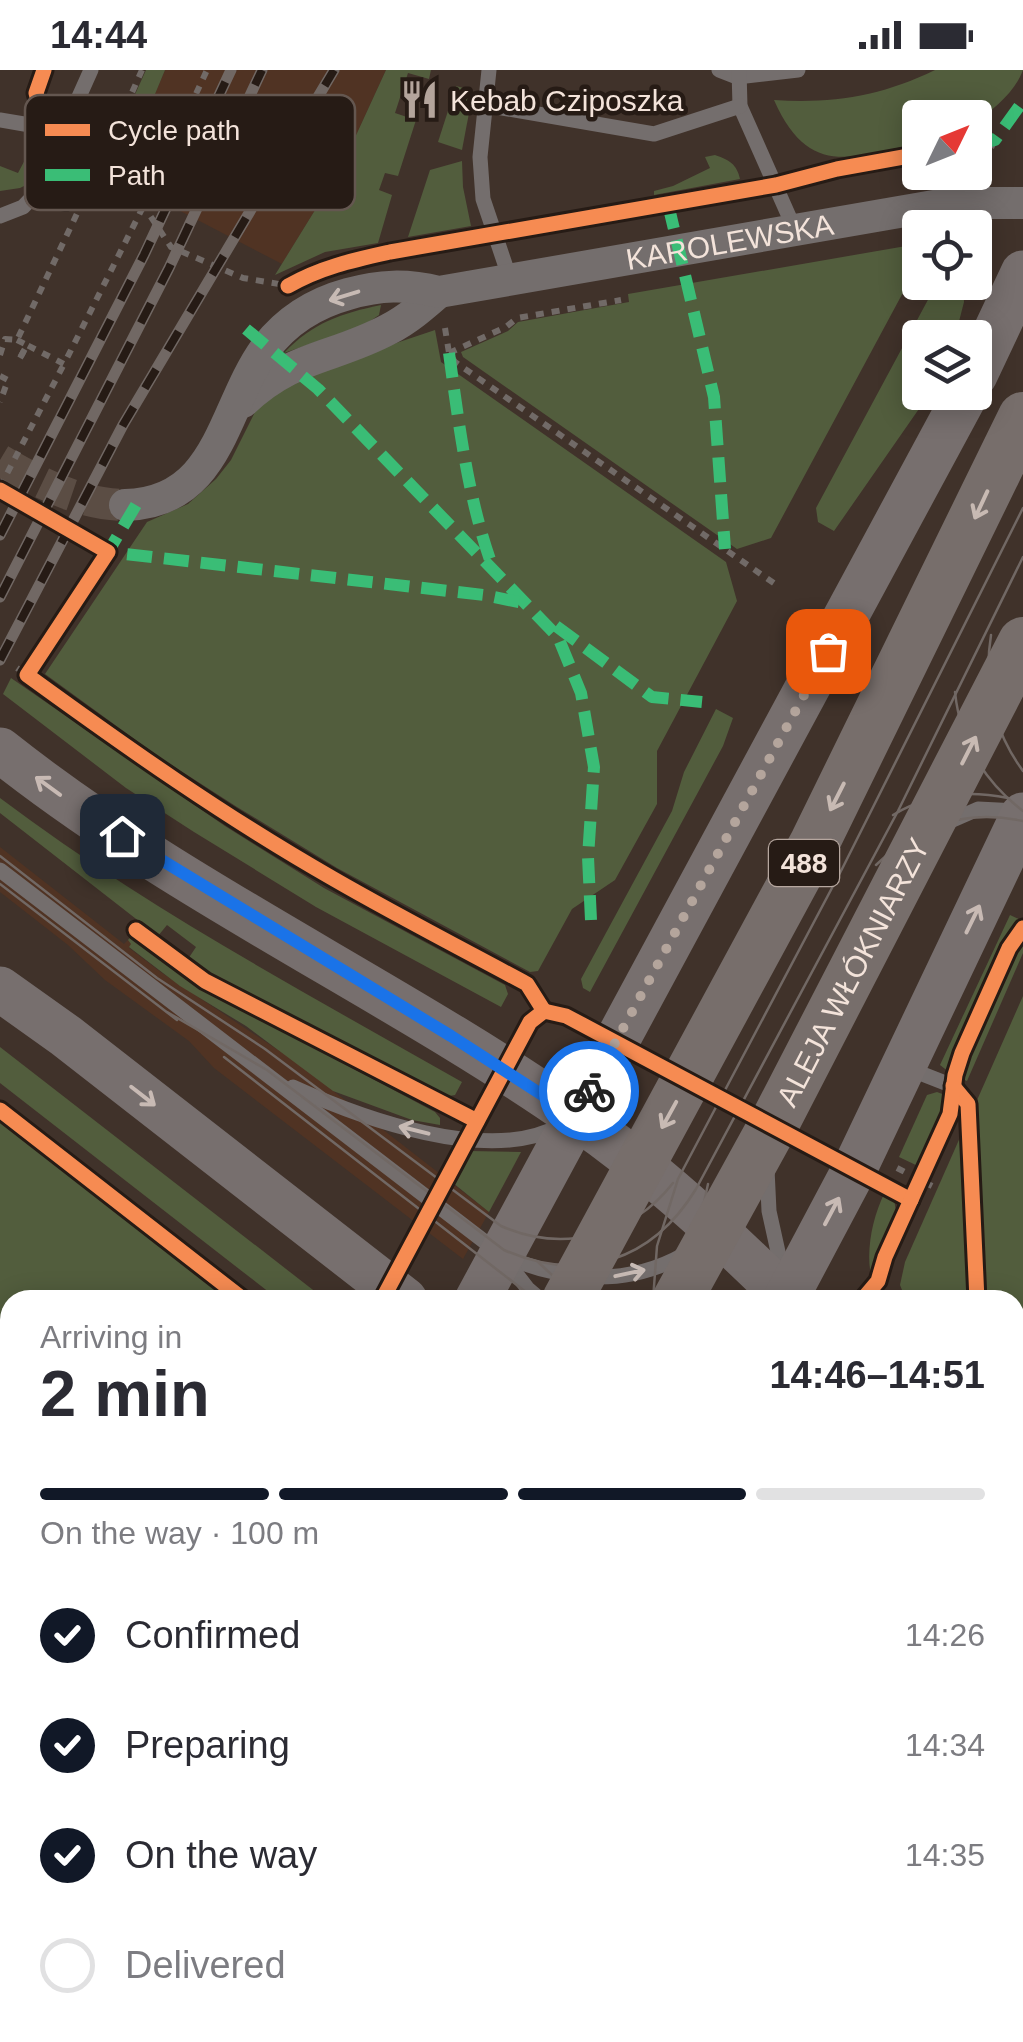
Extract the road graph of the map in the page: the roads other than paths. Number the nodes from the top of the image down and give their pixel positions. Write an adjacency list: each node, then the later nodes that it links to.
1 (90, 70): 6 (lane)
2 (490, 70): 7 (lane)
3 (718, 70): 5 (lane)
4 (798, 70): 5 (lane)
5 (738, 74): 8 (lane)
6 (79, 95)
7 (486, 105): 8 (lane); 16 (lane)
8 (740, 106): 14 (lane)
9 (0, 120): 10 (lane)
10 (25, 124)
11 (1023, 203): 14 (street, KAROLEWSKA)
12 (25, 206): 13 (lane)
13 (0, 216)
14 (795, 230): 16 (street, KAROLEWSKA)
15 (1023, 273): 18 (main road)
16 (510, 279): 17 (street, KAROLEWSKA)
17 (439, 292): 19 (street, KAROLEWSKA); 19 (street, KAROLEWSKA, one-way to 19)
18 (992, 339)
19 (236, 409): 22 (street, KAROLEWSKA)
20 (956, 410): 31 (main road)
21 (1023, 417): 38 (main road, 488, one-way to 38, bridge)
22 (125, 505)
23 (1023, 642): 39 (main road, ALEJA WŁÓKNIARZY, one-way to 23, bridge)
24 (0, 750): 31 (main road, one-way to 24)
25 (1023, 814): 28 (main road, one-way to 25); 32 (lane)
26 (0, 870): 29 (lane)
27 (0, 988): 35 (main road, one-way to 35)
28 (903, 1067): 30 (lane); 42 (main road, one-way to 28)
29 (265, 1072): 31 (lane, one-way to 29); 34 (lane)
30 (953, 1086)
31 (575, 1116): 33 (main road); 34 (main road)
32 (775, 1128): 33 (lane); 41 (lane)
33 (715, 1231): 34 (lane, one-way to 33); 40 (main road)
34 (502, 1254): 36 (main road); 37 (lane)
35 (391, 1290)
36 (482, 1290)
37 (529, 1290)
38 (573, 1290)
39 (682, 1290)
40 (777, 1290)
41 (785, 1290)
42 (792, 1290)

